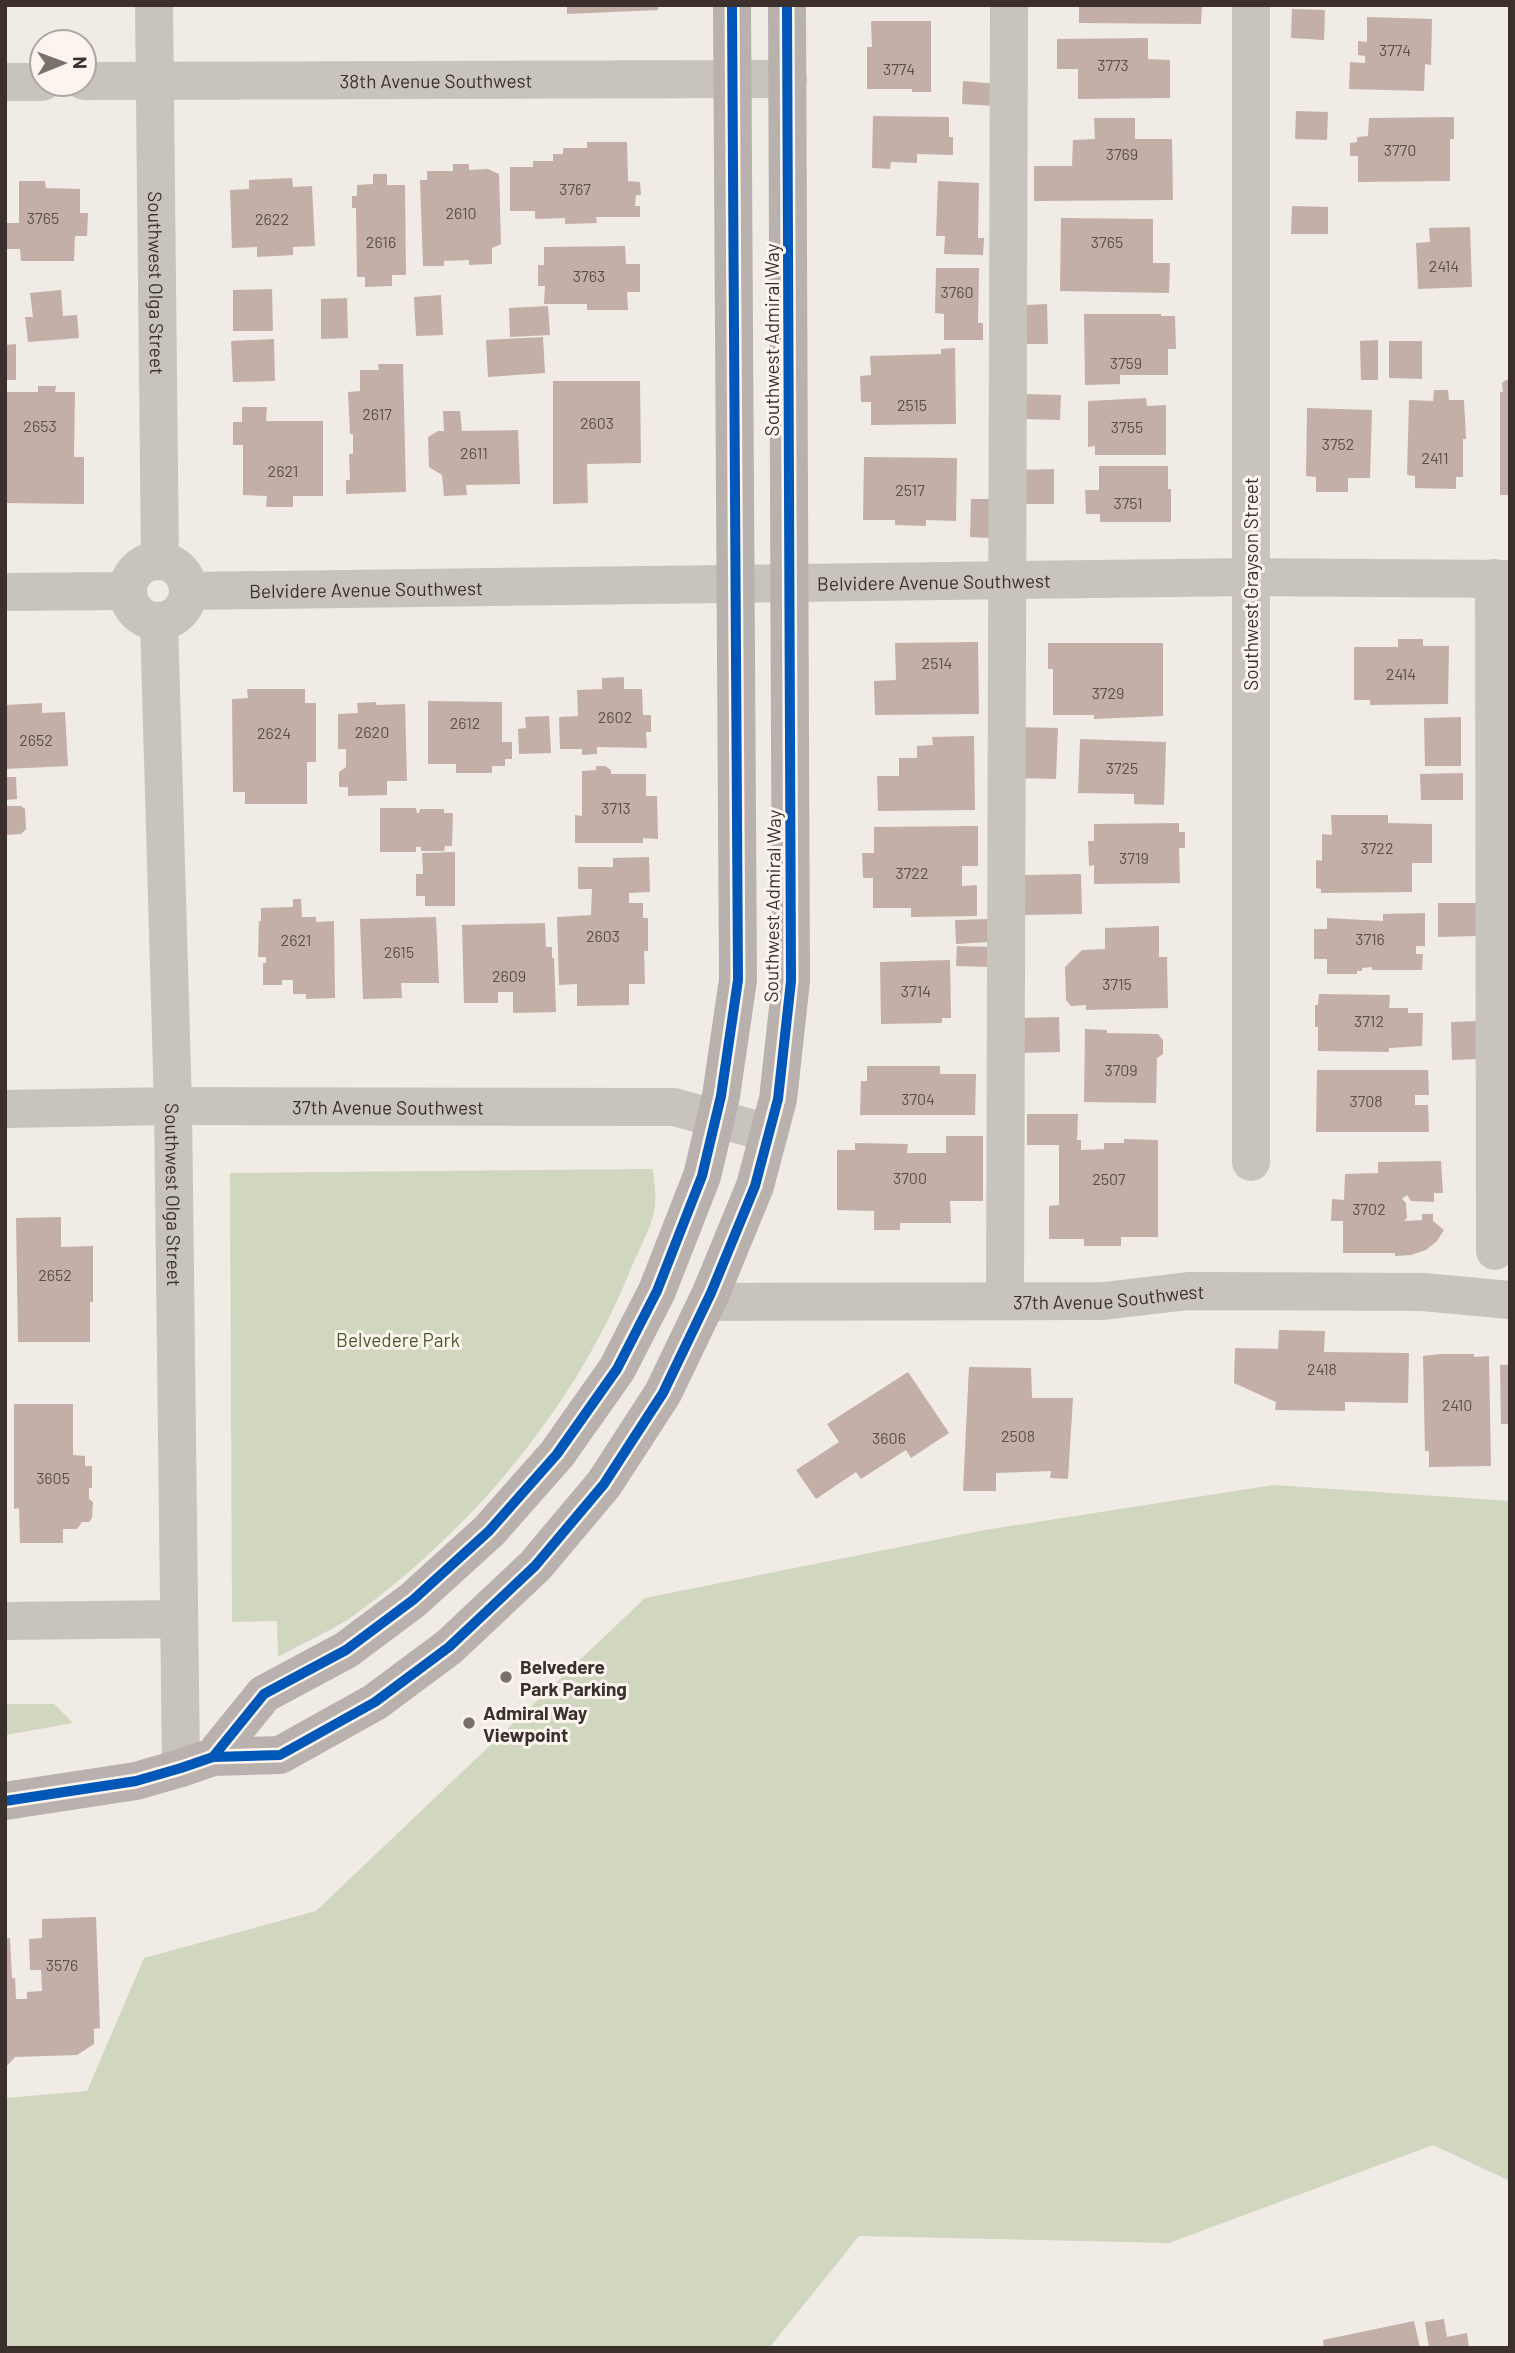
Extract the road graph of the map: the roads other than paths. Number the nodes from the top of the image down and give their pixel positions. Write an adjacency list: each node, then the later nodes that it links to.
1 (154, 5): 8 (street, Southwest Olga Street)
2 (732, 5): 6 (main road, Southwest Admiral Way)
3 (787, 5): 7 (main road, Southwest Admiral Way)
4 (1009, 5): 15 (street)
5 (1251, 5): 13 (street, Southwest Grayson Street)
6 (731, 79): 7 (street, 38th Avenue Southwest); 8 (street, 38th Avenue Southwest); 17 (main road, Southwest Admiral Way)
7 (788, 79): 16 (main road, Southwest Admiral Way)
8 (155, 81): 11 (street, 38th Avenue Southwest); 12 (street, Southwest Olga Street)
9 (5, 82): 10 (street)
10 (28, 82)
11 (98, 82)
12 (160, 561): 18 (street); 19 (street)
13 (1251, 578): 14 (street, Belvidere Avenue Southwest); 15 (street, Belvidere Avenue Southwest); 26 (street, Southwest Grayson Street)
14 (1502, 579): 27 (street)
15 (1007, 580): 16 (street, Belvidere Avenue Southwest); 29 (street)
16 (790, 582): 17 (street, Belvidere Avenue Southwest); 25 (main road, Southwest Admiral Way)
17 (735, 584): 19 (street, Belvidere Avenue Southwest); 24 (main road, Southwest Admiral Way)
18 (128, 591): 20 (street); 21 (street)
19 (188, 591): 21 (street)
20 (5, 592)
21 (159, 621): 22 (street, Southwest Olga Street)
22 (173, 1106): 23 (street, 37th Avenue Southwest); 24 (street, 37th Avenue Southwest); 31 (street, Southwest Olga Street)
23 (5, 1109)
24 (715, 1119): 25 (street, 37th Avenue Southwest); 33 (main road, Southwest Admiral Way)
25 (769, 1133): 30 (main road, Southwest Admiral Way)
26 (1251, 1162)
27 (1495, 1251)
28 (1510, 1300): 29 (street, 37th Avenue Southwest)
29 (1005, 1301): 30 (street, 37th Avenue Southwest)
30 (707, 1302): 33 (main road, Southwest Admiral Way)
31 (180, 1619): 32 (street); 33 (street, Southwest Olga Street)
32 (5, 1621)
33 (197, 1763): 34 (main road, Southwest Admiral Way)
34 (5, 1801)

